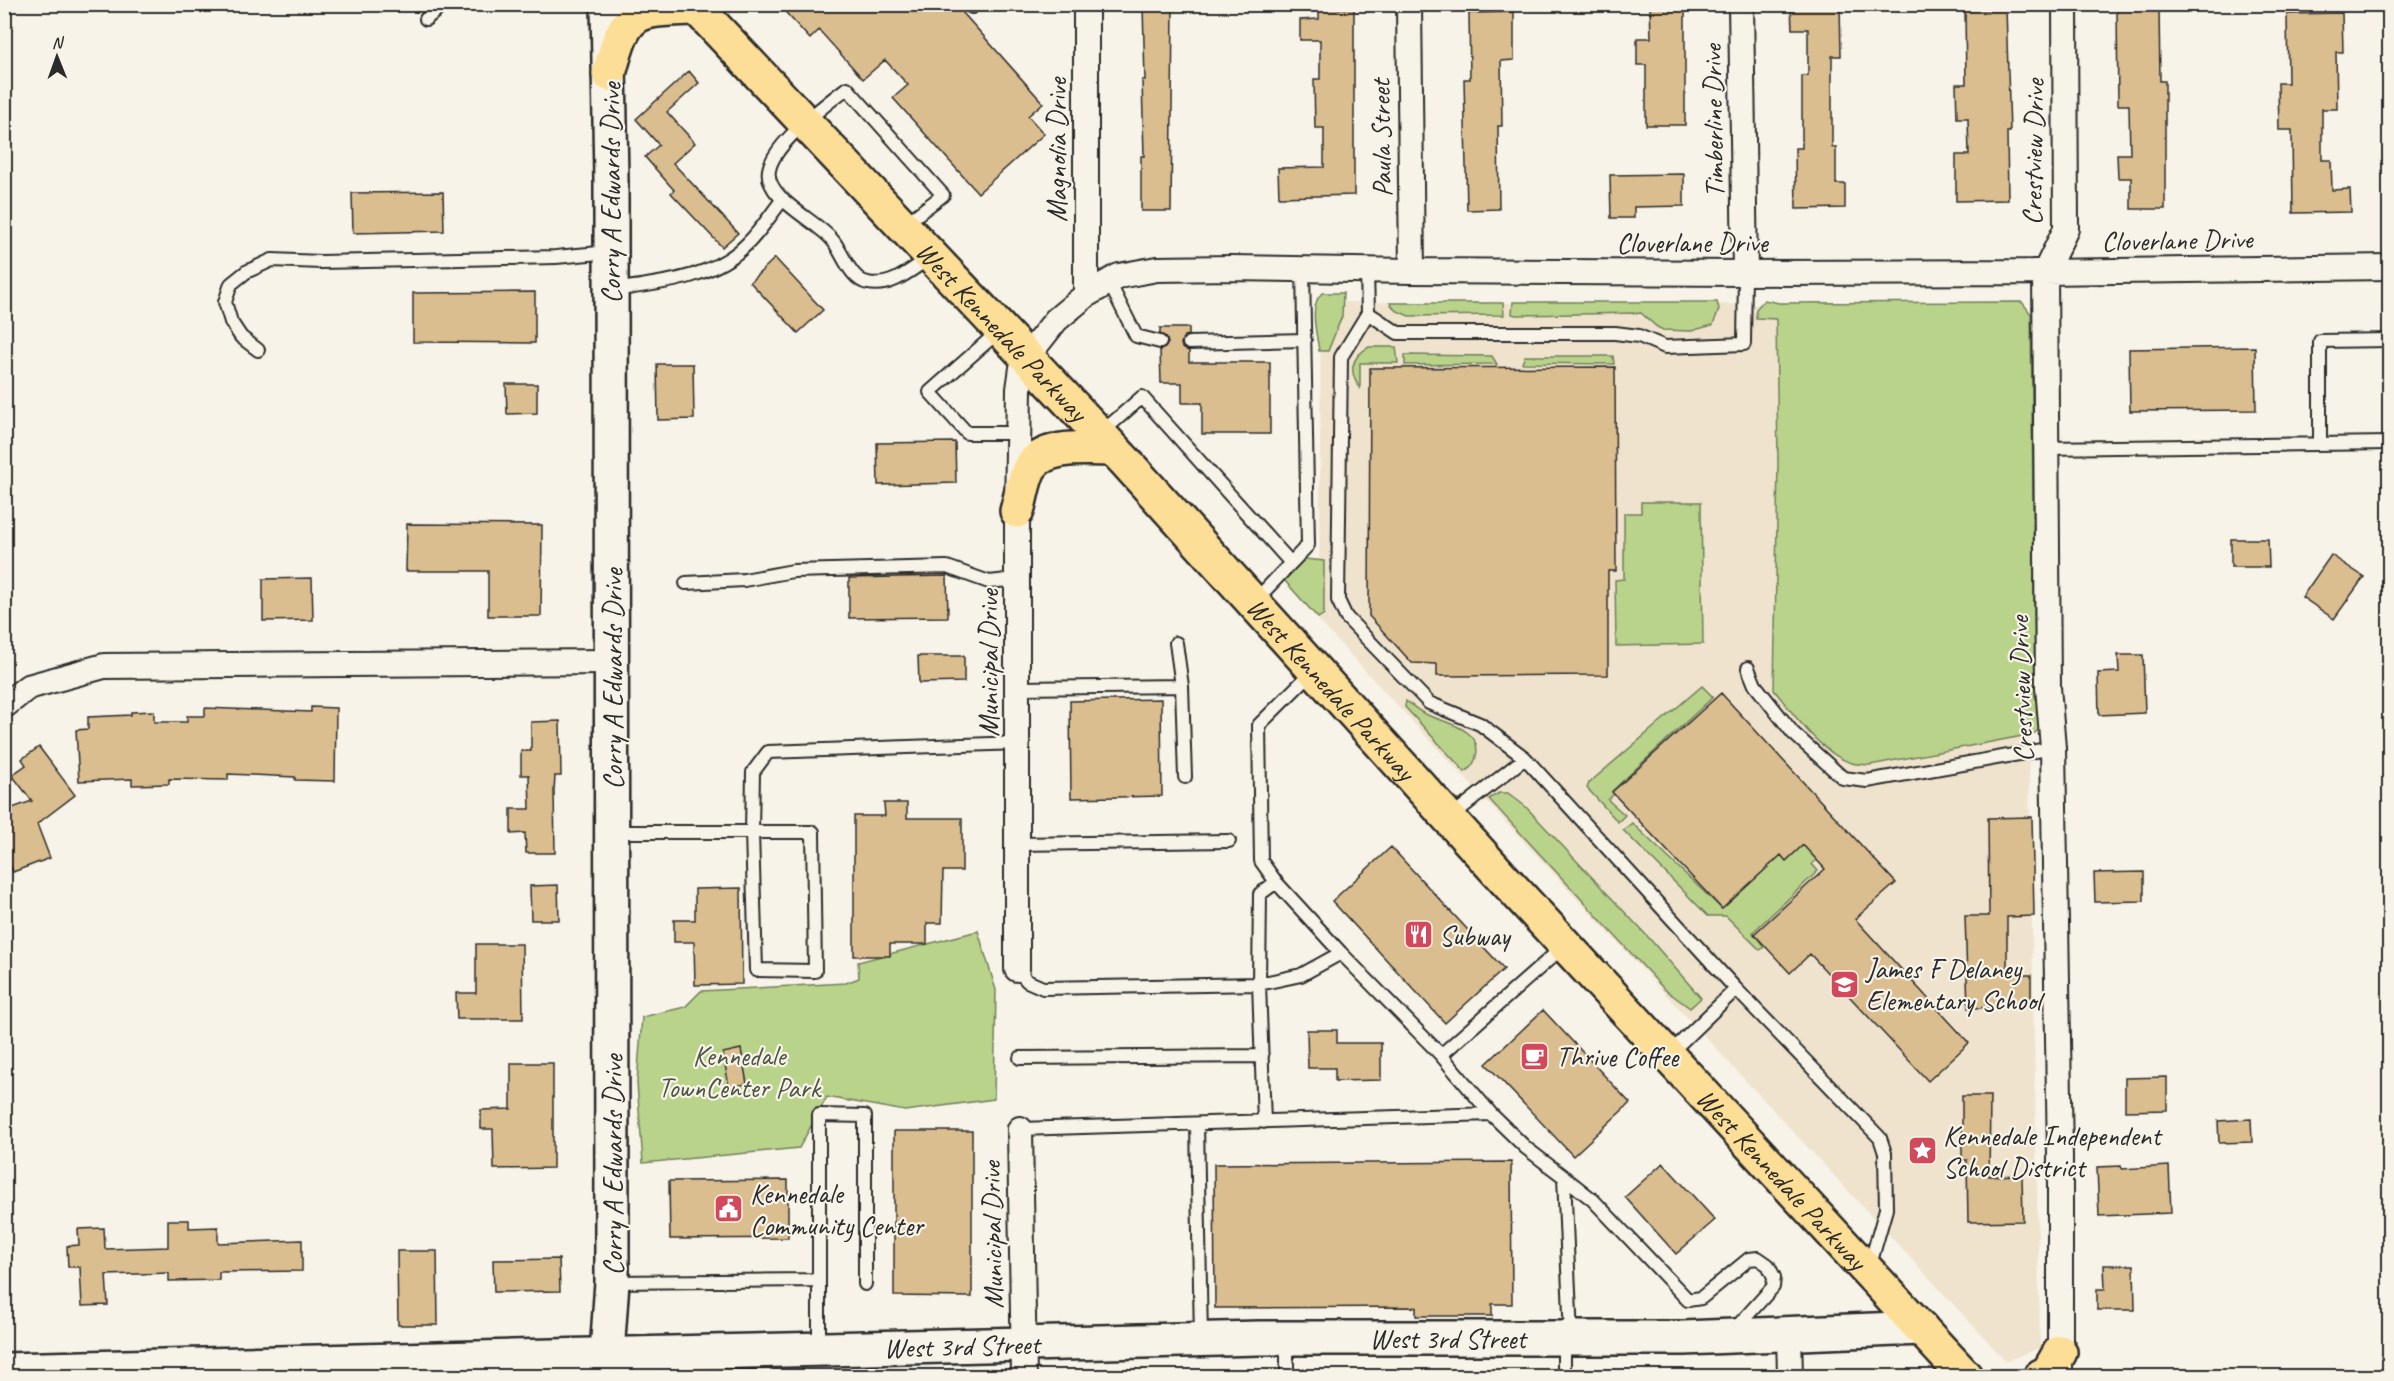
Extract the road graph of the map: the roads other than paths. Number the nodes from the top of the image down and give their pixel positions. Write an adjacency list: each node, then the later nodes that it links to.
1 (444, 4): 8 (lane)
2 (608, 4): 9 (street, Corry A Edwards Drive)
3 (1086, 4): 23 (street, Magnolia Drive)
4 (1409, 4): 18 (street, Paula Street)
5 (1742, 4): 20 (street, Timberline Drive)
6 (2065, 4): 19 (street, Crestview Drive)
7 (695, 6): 9 (main road); 10 (main road, West Kennedale Parkway)
8 (426, 19)
9 (609, 74): 13 (street, Corry A Edwards Drive)
10 (803, 122): 11 (lane); 12 (main road, West Kennedale Parkway); 12 (lane)
11 (783, 199): 14 (lane); 22 (lane)
12 (902, 227): 14 (main road, West Kennedale Parkway)
13 (611, 252): 22 (street, Corry A Edwards Drive); 30 (lane)
14 (930, 257): 25 (main road, West Kennedale Parkway)
15 (2390, 267): 19 (street, Cloverlane Drive)
16 (1304, 269): 17 (street, Cloverlane Drive); 21 (street, Cloverlane Drive); 26 (lane)
17 (1366, 270): 18 (street, Cloverlane Drive); 24 (lane)
18 (1412, 271): 20 (street, Cloverlane Drive)
19 (2045, 272): 20 (street, Cloverlane Drive); 36 (street, Crestview Drive)
20 (1745, 273): 24 (lane)
21 (1109, 282): 23 (street, Cloverlane Drive); 28 (lane)
22 (611, 290): 43 (street, Corry A Edwards Drive)
23 (1086, 295): 31 (street, Cloverlane Drive)
24 (1368, 313): 51 (lane)
25 (1000, 330): 31 (main road, West Kennedale Parkway); 32 (lane)
26 (1305, 340): 29 (lane); 38 (lane)
27 (2390, 340): 35 (lane)
28 (1160, 342)
29 (1188, 343)
30 (258, 350)
31 (1026, 358): 32 (street, Municipal Drive); 33 (main road, West Kennedale Parkway)
32 (1019, 433): 37 (street, Municipal Drive)
33 (1106, 442): 37 (main road); 38 (lane); 41 (main road, West Kennedale Parkway)
34 (2390, 442): 35 (lane)
35 (2319, 443): 36 (lane)
36 (2046, 448): 50 (street, Crestview Drive)
37 (1017, 511): 39 (street, Municipal Drive)
38 (1291, 563): 41 (lane)
39 (1018, 579): 40 (lane); 47 (street, Municipal Drive)
40 (686, 583)
41 (1253, 603): 45 (main road, West Kennedale Parkway)
42 (1176, 643): 46 (lane)
43 (612, 662): 48 (street); 54 (street, Corry A Edwards Drive)
44 (1748, 668): 50 (lane)
45 (1314, 670): 53 (main road, West Kennedale Parkway); 58 (lane)
46 (1182, 686): 47 (lane); 52 (lane)
47 (1018, 688): 49 (street, Municipal Drive)
48 (4, 706)
49 (1019, 743): 55 (lane); 57 (street, Municipal Drive)
50 (2054, 748): 87 (street, Crestview Drive)
51 (1525, 758): 53 (lane); 63 (lane)
52 (1185, 777)
53 (1449, 818): 59 (main road, West Kennedale Parkway)
54 (612, 832): 55 (lane); 75 (street, Corry A Edwards Drive)
55 (752, 832): 55 (lane)
56 (1229, 841): 57 (lane)
57 (1018, 844): 61 (street, Municipal Drive)
58 (1276, 882): 60 (lane); 62 (lane)
59 (1565, 945): 64 (lane); 65 (main road, West Kennedale Parkway)
60 (1341, 953): 62 (lane); 64 (lane)
61 (1017, 969): 62 (lane)
62 (1260, 984): 66 (lane)
63 (1736, 988): 65 (lane); 73 (lane)
64 (1441, 1055): 68 (lane)
65 (1668, 1055): 73 (main road, West Kennedale Parkway)
66 (1262, 1056): 67 (lane); 69 (lane)
67 (1020, 1058)
68 (1491, 1114): 69 (lane); 72 (lane)
69 (1264, 1122): 70 (lane)
70 (1197, 1124): 71 (lane); 82 (lane)
71 (1020, 1129): 83 (street, Municipal Drive)
72 (1564, 1177): 79 (lane); 81 (lane)
73 (1868, 1272): 77 (main road, West Kennedale Parkway)
74 (819, 1280): 75 (lane); 76 (lane); 84 (lane)
75 (612, 1282): 85 (street, Corry A Edwards Drive)
76 (865, 1284)
77 (1920, 1328): 78 (street, West 3rd Street); 93 (main road, West Kennedale Parkway)
78 (1789, 1333): 79 (street, West 3rd Street); 92 (street)
79 (1729, 1336): 81 (street, West 3rd Street)
80 (1287, 1338): 81 (street, West 3rd Street); 82 (street, West 3rd Street); 90 (lane)
81 (1568, 1338): 91 (lane)
82 (1201, 1339): 83 (street, West 3rd Street)
83 (1024, 1343): 84 (street, West 3rd Street); 89 (street, Municipal Drive)
84 (819, 1348): 85 (street, West 3rd Street)
85 (607, 1353): 86 (street, West 3rd Street)
86 (504, 1366): 88 (street, West 3rd Street)
87 (2054, 1369)
88 (4, 1370)
89 (1024, 1377)
90 (1287, 1377)
91 (1564, 1377)
92 (1790, 1377)
93 (1965, 1377)

